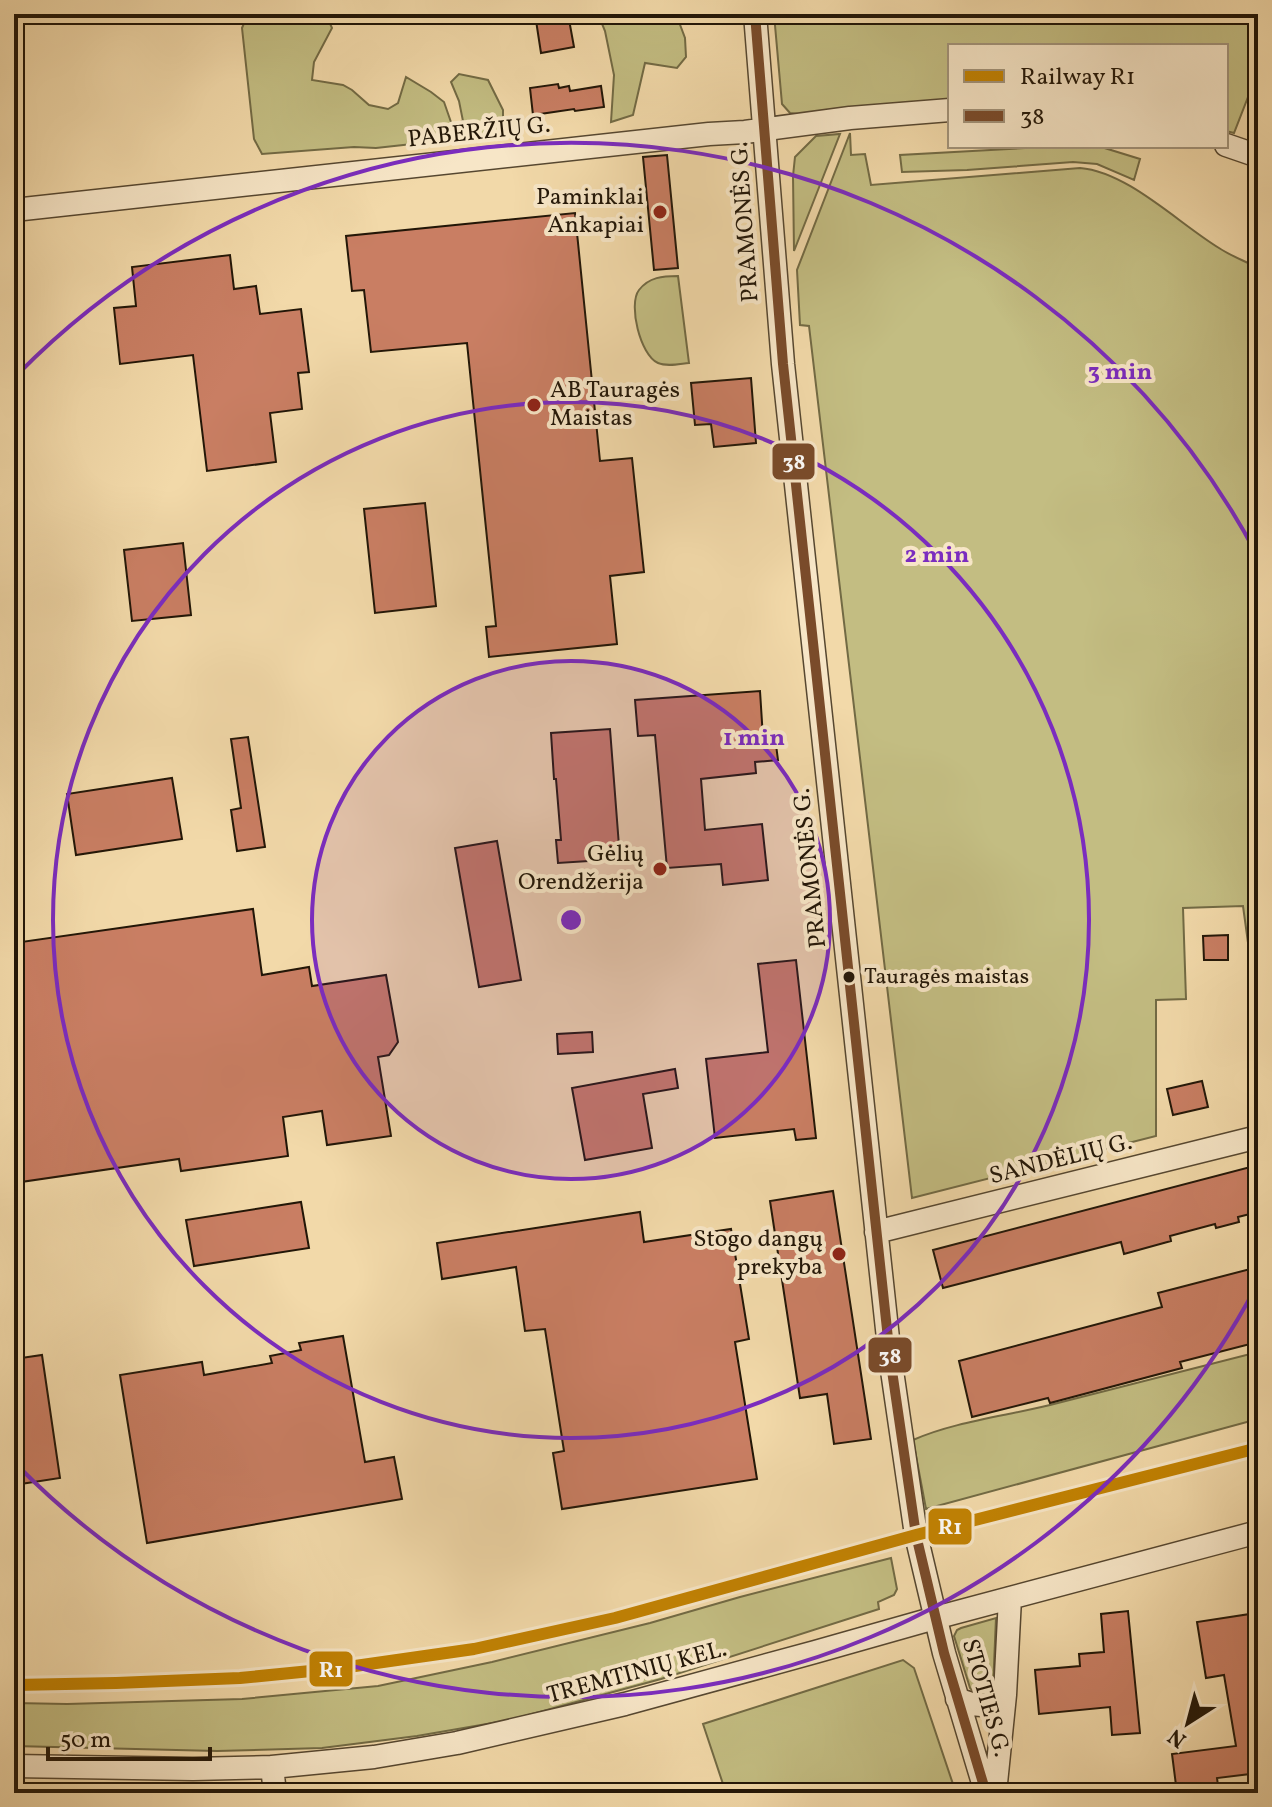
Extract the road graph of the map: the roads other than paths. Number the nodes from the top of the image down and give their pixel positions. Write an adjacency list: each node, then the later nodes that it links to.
1 (755, 14): 3 (street, PRAMONĖS G.)
2 (948, 110): 3 (street, PABERŽIŲ G.)
3 (765, 130): 6 (street, PABERŽIŲ G.); 8 (street, PRAMONĖS G.)
4 (1228, 146): 5 (street)
5 (1258, 156)
6 (14, 210)
7 (1258, 1137): 8 (street, SANDĖLIŲ G.)
8 (876, 1232): 11 (street, PRAMONĖS G.)
9 (1258, 1532): 10 (street, TREMTINIŲ KEL.)
10 (1010, 1598): 11 (street, TREMTINIŲ KEL.); 12 (street, STOTIES G.)
11 (935, 1618): 13 (street, STOTIES G.); 15 (street, TREMTINIŲ KEL.)
12 (1005, 1695): 13 (street); 18 (street, STOTIES G.)
13 (957, 1699): 17 (street, STOTIES G.)
14 (14, 1766): 15 (street, TREMTINIŲ KEL.)
15 (272, 1767): 16 (street)
16 (275, 1793)
17 (986, 1793)
18 (995, 1793)

